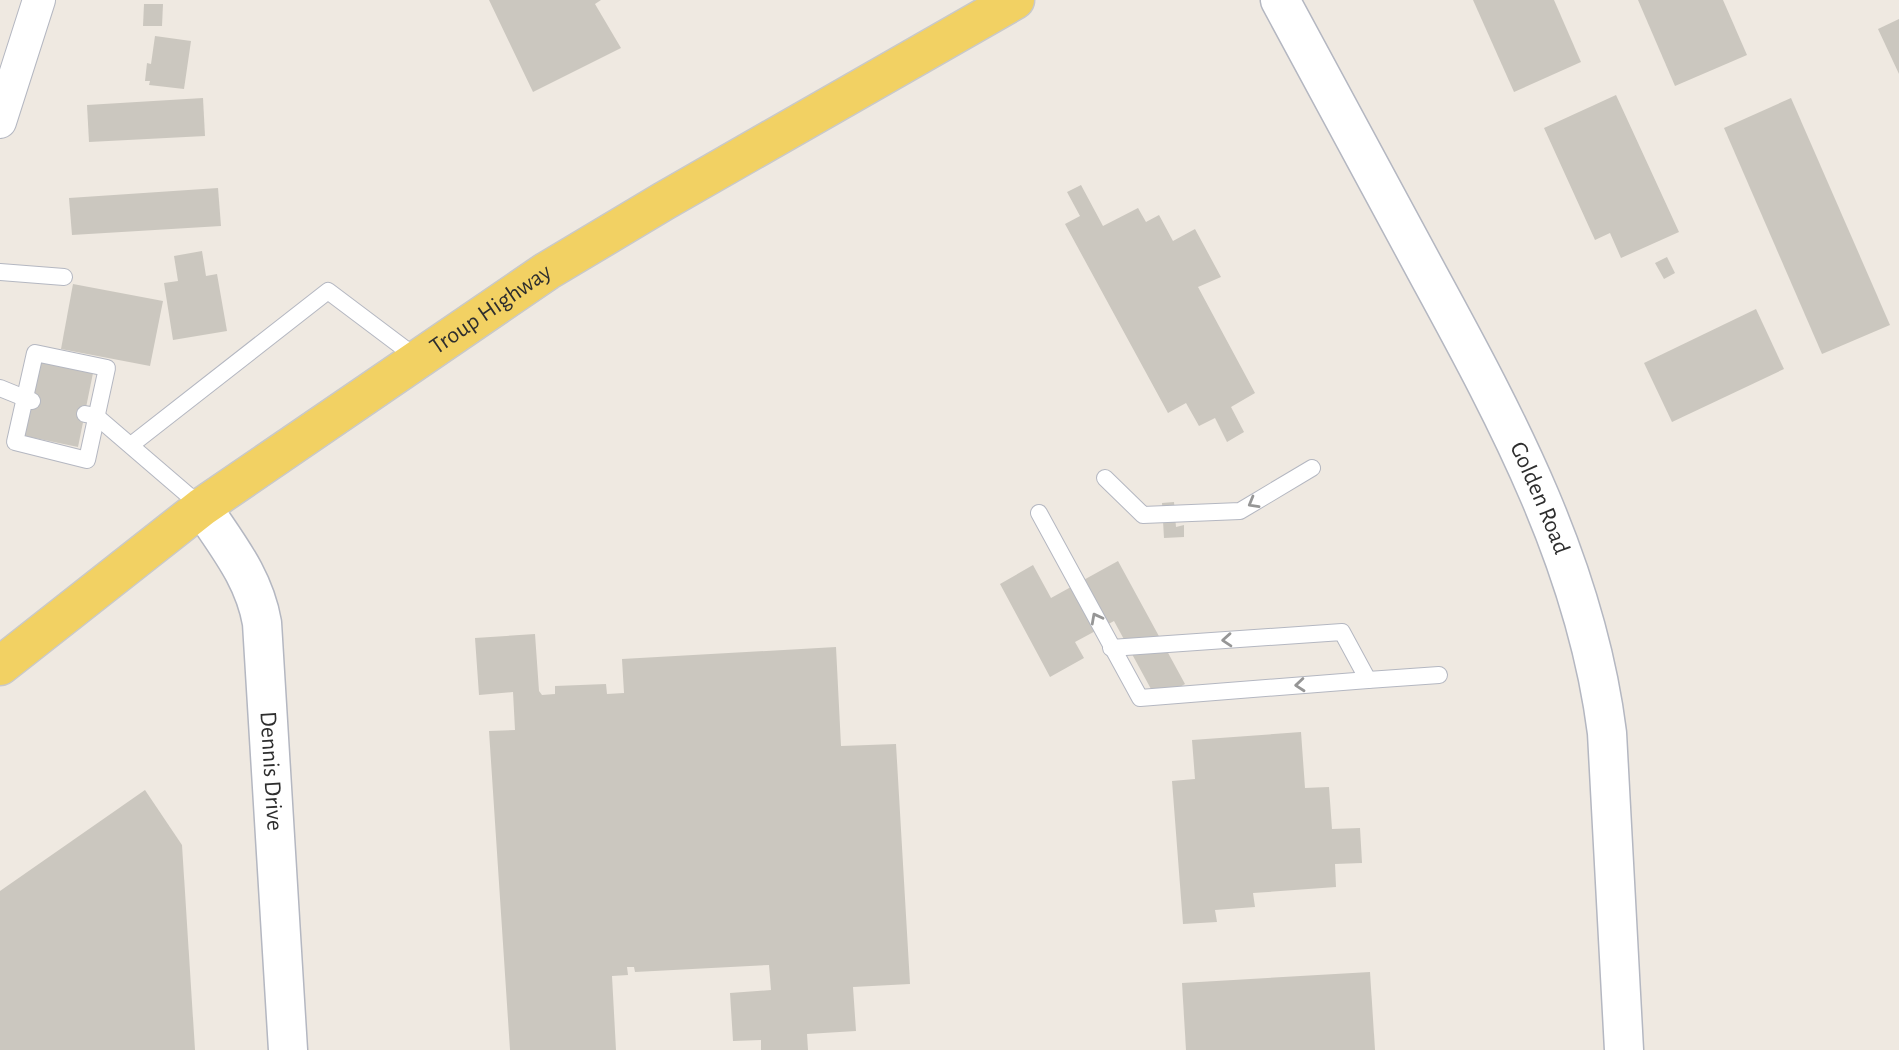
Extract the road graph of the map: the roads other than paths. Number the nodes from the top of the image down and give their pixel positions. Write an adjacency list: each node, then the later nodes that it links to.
1 (39, 0): 4 (street)
2 (1015, 0): 7 (main road, Troup Highway)
3 (1280, 0): 21 (street, Golden Road)
4 (0, 122)
5 (0, 272): 6 (lane)
6 (64, 277)
7 (418, 359): 11 (lane); 14 (main road, Troup Highway)
8 (0, 388): 9 (lane)
9 (28, 400): 10 (lane); 10 (lane)
10 (90, 415): 11 (lane)
11 (131, 444): 14 (lane)
12 (1312, 468): 13 (lane, one-way to 13)
13 (1105, 478)
14 (202, 508): 17 (main road, Troup Highway); 20 (street, Dennis Drive)
15 (1039, 513): 16 (lane, one-way to 15)
16 (1111, 648): 19 (lane, one-way to 16); 19 (lane, one-way to 16)
17 (0, 666)
18 (1439, 675): 19 (lane)
19 (1368, 680)
20 (289, 1050)
21 (1624, 1050)

